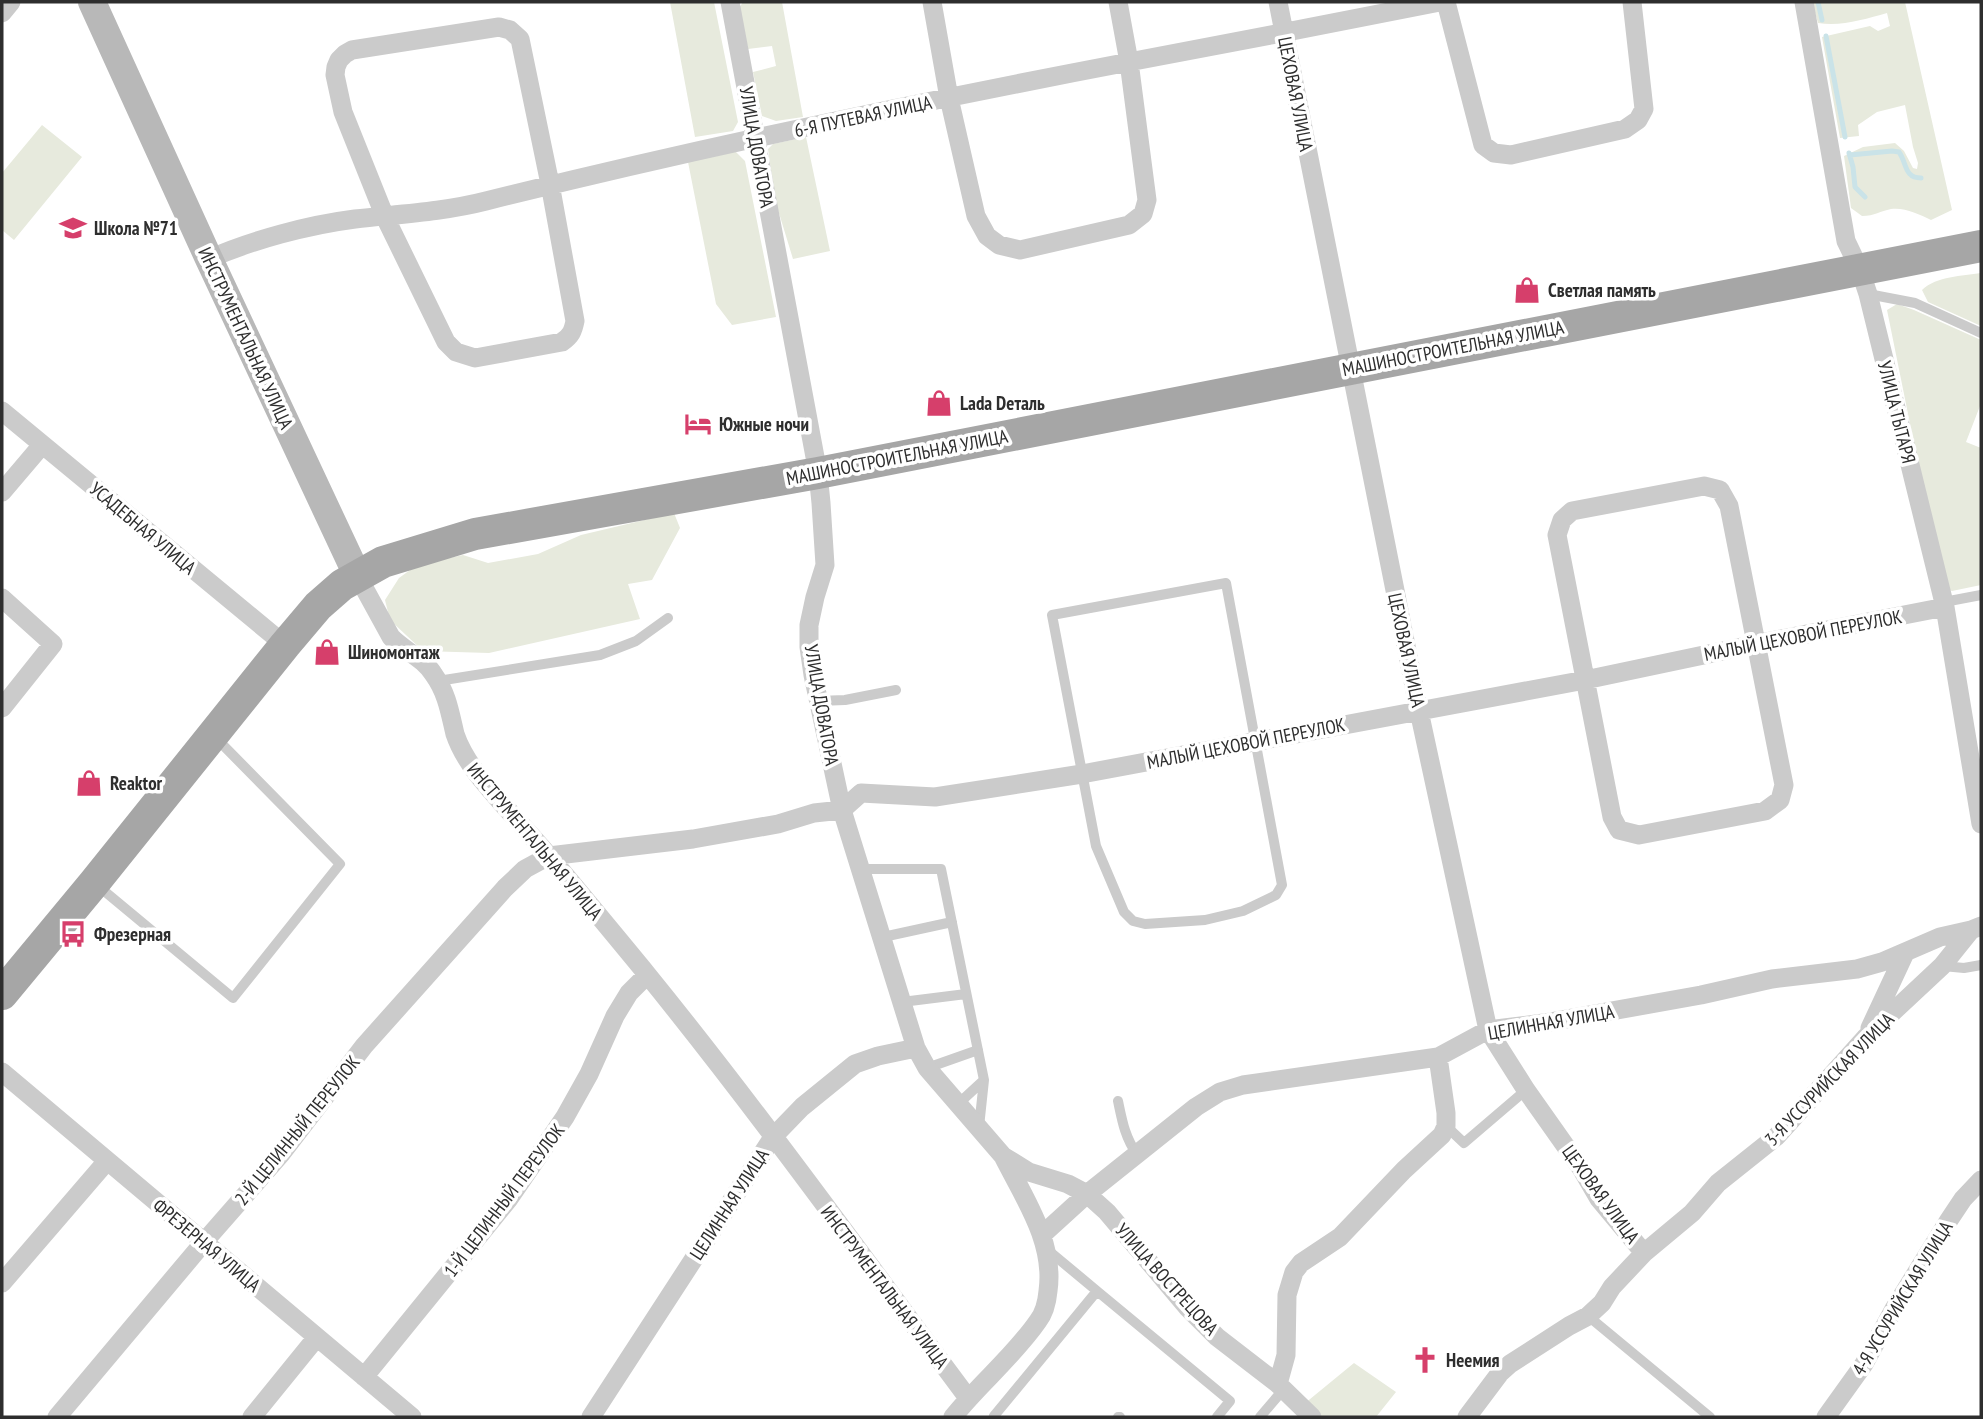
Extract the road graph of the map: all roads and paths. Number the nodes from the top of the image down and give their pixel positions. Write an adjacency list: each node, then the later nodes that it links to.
1 (11, 2): 11 (street)
2 (92, 2): 19 (street, ИНСТРУМЕНТАЛЬНАЯ УЛИЦА)
3 (730, 2): 15 (street, УЛИЦА ДОВАТОРА)
4 (932, 2): 14 (street)
5 (1118, 2): 13 (street)
6 (1278, 2): 12 (street, ЦЕХОВАЯ УЛИЦА)
7 (1440, 2): 12 (street, 6-Я ПУТЕВАЯ УЛИЦА)
8 (1446, 2): 9 (street)
9 (1632, 2)
10 (1804, 2): 20 (street, УЛИЦА ТЫТАРЯ)
11 (2, 13)
12 (1284, 33): 13 (street, 6-Я ПУТЕВАЯ УЛИЦА); 22 (street, ЦЕХОВАЯ УЛИЦА)
13 (1129, 62): 14 (street, 6-Я ПУТЕВАЯ УЛИЦА); 14 (street)
14 (949, 98): 15 (street, 6-Я ПУТЕВАЯ УЛИЦА)
15 (755, 138): 16 (street, 6-Я ПУТЕВАЯ УЛИЦА); 25 (street, УЛИЦА ДОВАТОРА)
16 (550, 184): 17 (street, 6-Я ПУТЕВАЯ УЛИЦА); 17 (street); 17 (street)
17 (385, 216): 19 (street, 6-Я ПУТЕВАЯ УЛИЦА)
18 (1981, 246): 20 (main road, МАШИНОСТРОИТЕЛЬНАЯ УЛИЦА)
19 (209, 259): 27 (street, ИНСТРУМЕНТАЛЬНАЯ УЛИЦА)
20 (1864, 282): 21 (lane); 22 (main road, МАШИНОСТРОИТЕЛЬНАЯ УЛИЦА); 30 (street, УЛИЦА ТЫТАРЯ)
21 (1981, 332)
22 (1350, 368): 25 (main road, МАШИНОСТРОИТЕЛЬНАЯ УЛИЦА); 39 (street, ЦЕХОВАЯ УЛИЦА)
23 (2, 411): 24 (street, УСАДЕБНАЯ УЛИЦА)
24 (42, 445): 26 (street); 33 (street, УСАДЕБНАЯ УЛИЦА)
25 (818, 473): 27 (main road, МАШИНОСТРОИТЕЛЬНАЯ УЛИЦА); 37 (street, УЛИЦА ДОВАТОРА)
26 (2, 492)
27 (357, 575): 33 (main road, МАШИНОСТРОИТЕЛЬНАЯ УЛИЦА); 35 (street, ИНСТРУМЕНТАЛЬНАЯ УЛИЦА)
28 (1981, 595): 30 (lane)
29 (2, 598): 38 (street)
30 (1945, 605): 32 (street, МАЛЫЙ ЦЕХОВОЙ ПЕРЕУЛОК); 44 (street, УЛИЦА ТЫТАРЯ)
31 (668, 618): 35 (lane)
32 (1756, 644): 34 (street, МАЛЫЙ ЦЕХОВОЙ ПЕРЕУЛОК); 34 (street); 34 (street)
33 (285, 645): 40 (main road, МАШИНОСТРОИТЕЛЬНАЯ УЛИЦА)
34 (1585, 680): 39 (street, МАЛЫЙ ЦЕХОВОЙ ПЕРЕУЛОК)
35 (438, 681): 45 (street, ИНСТРУМЕНТАЛЬНАЯ УЛИЦА)
36 (896, 690): 37 (lane)
37 (817, 701): 43 (street, УЛИЦА ДОВАТОРА)
38 (2, 708)
39 (1419, 711): 41 (street, МАЛЫЙ ЦЕХОВОЙ ПЕРЕУЛОК); 58 (street, ЦЕХОВАЯ УЛИЦА)
40 (212, 734): 47 (main road, МАШИНОСТРОИТЕЛЬНАЯ УЛИЦА); 47 (lane)
41 (1255, 741): 42 (street, МАЛЫЙ ЦЕХОВОЙ ПЕРЕУЛОК); 42 (lane); 42 (lane)
42 (1082, 774): 43 (street, МАЛЫЙ ЦЕХОВОЙ ПЕРЕУЛОК)
43 (842, 810): 45 (street, МАЛЫЙ ЦЕХОВОЙ ПЕРЕУЛОК); 46 (street, УЛИЦА ДОВАТОРА)
44 (1981, 824)
45 (549, 856): 54 (street, ИНСТРУМЕНТАЛЬНАЯ УЛИЦА); 77 (street, 2-Й ЦЕЛИННЫЙ ПЕРЕУЛОК)
46 (860, 869): 48 (lane); 50 (street, УЛИЦА ДОВАТОРА)
47 (94, 883): 55 (main road, МАШИНОСТРОИТЕЛЬНАЯ УЛИЦА)
48 (951, 922): 50 (lane); 56 (lane)
49 (1976, 928): 51 (street, ЦЕЛИННАЯ УЛИЦА); 53 (street, 3-Я УССУРИЙСКАЯ УЛИЦА)
50 (883, 937): 57 (street, УЛИЦА ДОВАТОРА)
51 (1905, 953): 58 (street, ЦЕЛИННАЯ УЛИЦА); 59 (street)
52 (1981, 965): 53 (lane)
53 (1942, 966): 59 (street, 3-Я УССУРИЙСКАЯ УЛИЦА)
54 (647, 975): 71 (street, ИНСТРУМЕНТАЛЬНАЯ УЛИЦА); 84 (street, 1-Й ЦЕЛИННЫЙ ПЕРЕУЛОК)
55 (2, 994)
56 (966, 994): 57 (lane); 61 (lane)
57 (902, 1002): 60 (street, УЛИЦА ДОВАТОРА)
58 (1488, 1030): 62 (street, ЦЕЛИННАЯ УЛИЦА); 66 (street, ЦЕХОВАЯ УЛИЦА)
59 (1866, 1038): 79 (street, 3-Я УССУРИЙСКАЯ УЛИЦА)
60 (916, 1048): 63 (street, УЛИЦА ДОВАТОРА); 71 (street, ЦЕЛИННАЯ УЛИЦА)
61 (978, 1050): 63 (lane); 65 (lane)
62 (1438, 1057): 69 (street); 72 (street, ЦЕЛИННАЯ УЛИЦА)
63 (927, 1068): 68 (street, УЛИЦА ДОВАТОРА)
64 (2, 1072): 74 (street, ФРЕЗЕРНАЯ УЛИЦА)
65 (984, 1080): 68 (lane); 70 (lane)
66 (1526, 1090): 69 (lane); 79 (street, ЦЕХОВАЯ УЛИЦА)
67 (1118, 1101): 72 (lane)
68 (958, 1104): 70 (street, УЛИЦА ДОВАТОРА)
69 (1446, 1126): 85 (street)
70 (979, 1128): 73 (street, УЛИЦА ДОВАТОРА)
71 (773, 1138): 86 (street, ИНСТРУМЕНТАЛЬНАЯ УЛИЦА); 90 (street, ЦЕЛИННАЯ УЛИЦА)
72 (1137, 1154): 76 (street, ЦЕЛИННАЯ УЛИЦА)
73 (1003, 1156): 76 (street, УЛИЦА ДОВАТОРА); 78 (street)
74 (107, 1161): 77 (street, ФРЕЗЕРНАЯ УЛИЦА); 80 (street)
75 (1981, 1180): 98 (street, 4-Я УССУРИЙСКАЯ УЛИЦА)
76 (1087, 1194): 78 (street, ЦЕЛИННАЯ УЛИЦА); 85 (street, УЛИЦА ВОСТРЕЦОВА)
77 (204, 1242): 83 (street, ФРЕЗЕРНАЯ УЛИЦА); 87 (street, 2-Й ЦЕЛИННЫЙ ПЕРЕУЛОК)
78 (1045, 1242): 81 (lane); 86 (street)
79 (1644, 1253): 82 (street, 3-Я УССУРИЙСКАЯ УЛИЦА)
80 (2, 1283)
81 (1097, 1291): 92 (lane); 93 (lane)
82 (1588, 1316): 96 (street, 3-Я УССУРИЙСКАЯ УЛИЦА); 97 (lane)
83 (317, 1338): 84 (street, ФРЕЗЕРНАЯ УЛИЦА); 88 (street)
84 (364, 1377): 89 (street, ФРЕЗЕРНАЯ УЛИЦА)
85 (1281, 1387): 94 (lane); 95 (street, УЛИЦА ВОСТРЕЦОВА)
86 (968, 1398): 91 (street)
87 (57, 1417)
88 (252, 1417)
89 (412, 1417)
90 (591, 1417)
91 (953, 1417)
92 (995, 1417)
93 (1217, 1417)
94 (1260, 1417)
95 (1312, 1417)
96 (1467, 1417)
97 (1710, 1417)
98 (1826, 1417)

